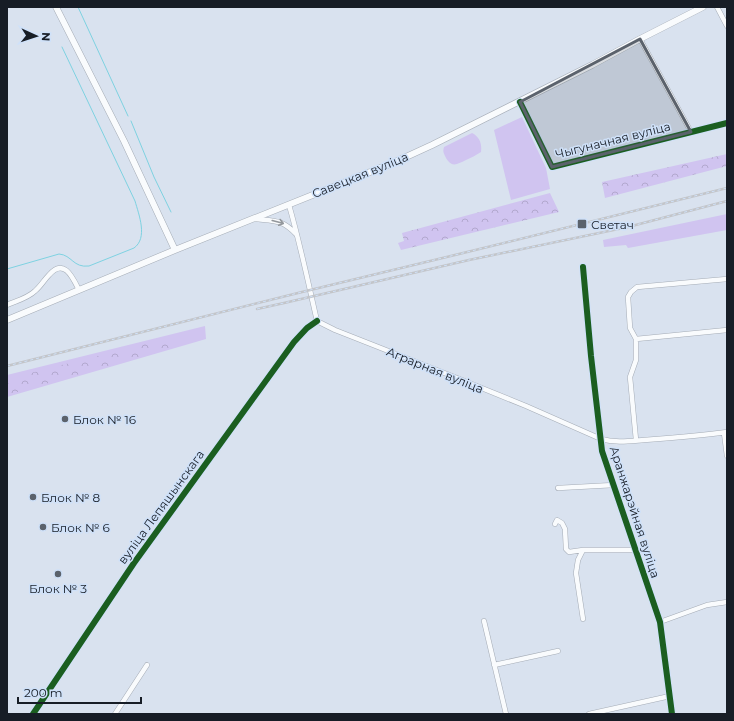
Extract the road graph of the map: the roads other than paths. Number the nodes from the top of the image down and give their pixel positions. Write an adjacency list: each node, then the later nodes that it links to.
1 (56, 7): 12 (main road)
2 (703, 7): 5 (main road, Савецкая вуліца)
3 (717, 7): 4 (street)
4 (727, 26)
5 (640, 39): 6 (main road, Савецкая вуліца); 8 (street)
6 (520, 102): 8 (street, Чыгуначная вуліца); 9 (main road, Савецкая вуліца)
7 (727, 123): 8 (street, Чыгуначная вуліца)
8 (691, 132)
9 (289, 205): 10 (main road, Савецкая вуліца); 11 (street)
10 (254, 219): 11 (street, one-way to 11); 12 (main road, Савецкая вуліца)
11 (298, 236): 18 (street)
12 (175, 250): 15 (main road, Савецкая вуліца)
13 (583, 267): 22 (street, Аранжарэйная вуліца)
14 (727, 279): 20 (street)
15 (79, 290): 16 (street); 17 (main road, Савецкая вуліца)
16 (7, 305)
17 (7, 320)
18 (317, 321): 22 (street, Аграрная вуліца); 38 (street, вуліца Лепяшынскага)
19 (727, 330): 20 (street)
20 (636, 339): 23 (street)
21 (726, 432): 23 (street, Аграрная вуліца); 24 (street)
22 (601, 440): 23 (street, Аграрная вуліца); 25 (street, Аранжарэйная вуліца)
23 (636, 440)
24 (727, 456)
25 (614, 485): 26 (street); 29 (street, Аранжарэйная вуліца)
26 (558, 488)
27 (555, 524): 28 (street)
28 (583, 550): 29 (street); 31 (street)
29 (635, 550): 33 (street, Аранжарэйная вуліца)
30 (727, 602): 33 (street)
31 (583, 620)
32 (484, 621): 36 (street)
33 (660, 622): 37 (street, Аранжарэйная вуліца)
34 (558, 651): 36 (street)
35 (147, 665): 39 (street)
36 (494, 665): 40 (street)
37 (670, 696): 41 (street); 42 (street, Аранжарэйная вуліца)
38 (33, 714)
39 (115, 714)
40 (506, 714)
41 (589, 714)
42 (672, 714)

